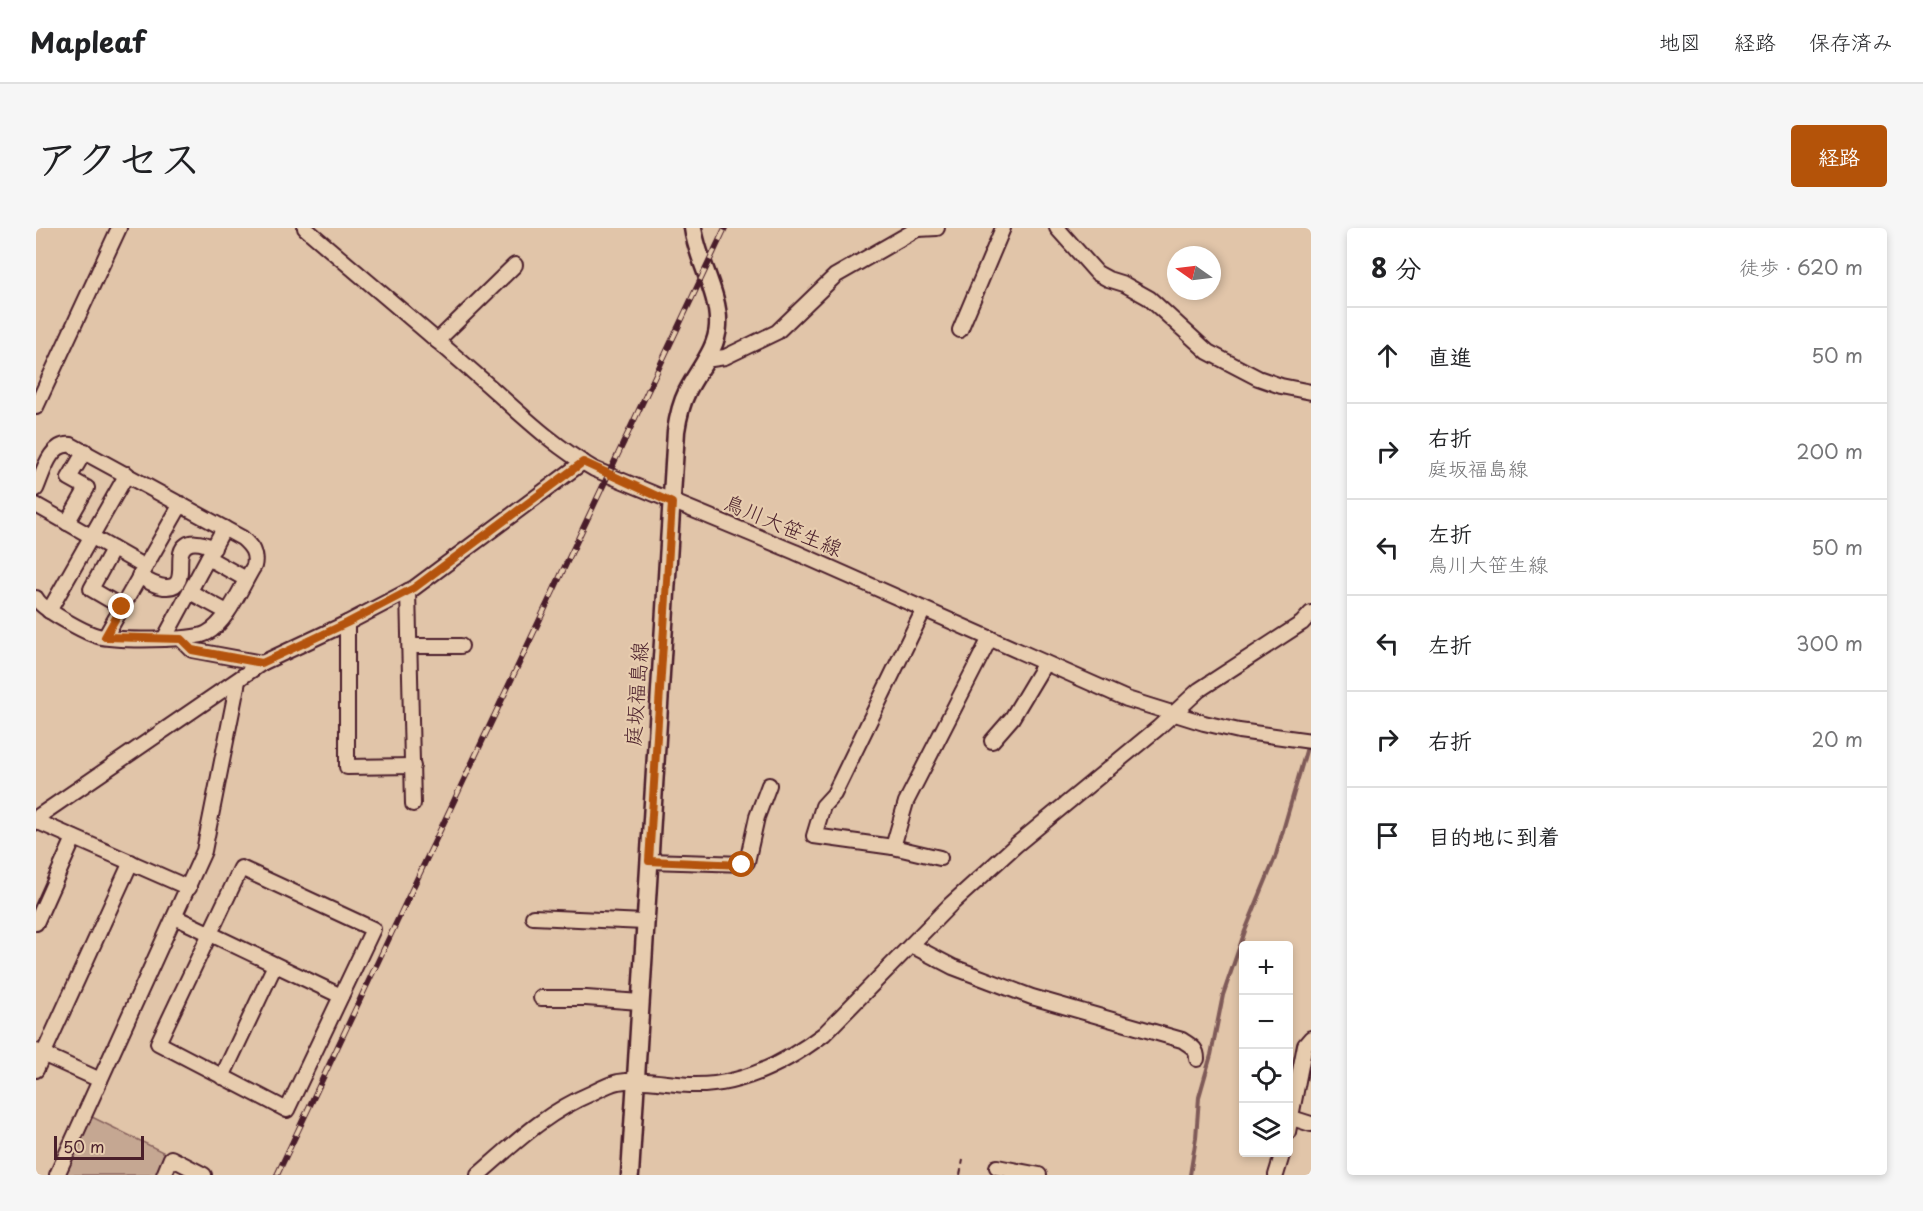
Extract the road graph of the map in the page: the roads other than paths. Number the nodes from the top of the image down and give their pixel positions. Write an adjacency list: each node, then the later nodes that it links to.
1 (119, 228): 13 (street)
2 (305, 228): 10 (street, 鳥川大笹生線)
3 (693, 228): 11 (main road, 庭坂福島線)
4 (937, 228): 7 (street)
5 (1003, 228): 9 (street)
6 (1057, 228): 12 (street)
7 (919, 229): 11 (street)
8 (515, 264): 10 (street)
9 (960, 330)
10 (437, 341): 15 (street, 鳥川大笹生線)
11 (705, 360): 18 (main road, 庭坂福島線)
12 (1311, 392)
13 (36, 407)
14 (85, 451): 16 (street); 17 (street); 21 (street)
15 (583, 462): 18 (street, 鳥川大笹生線); 28 (street)
16 (127, 474): 19 (street); 23 (street)
17 (36, 489)
18 (672, 503): 32 (street, 鳥川大笹生線); 56 (main road, 庭坂福島線)
19 (181, 504): 22 (street); 26 (street)
20 (36, 505): 21 (street)
21 (67, 523): 23 (street)
22 (224, 528): 25 (street); 27 (street)
23 (92, 537): 24 (street); 33 (street)
24 (113, 549): 26 (street); 31 (street)
25 (211, 553): 26 (street); 27 (street); 29 (street)
26 (142, 572): 31 (street)
27 (246, 579): 34 (street)
28 (408, 591): 36 (street); 41 (street)
29 (190, 592): 34 (street); 39 (street)
30 (36, 598): 33 (street)
31 (122, 607): 37 (street)
32 (924, 609): 38 (street, 鳥川大笹生線); 54 (street)
33 (49, 611): 37 (street)
34 (227, 612): 40 (street)
35 (1311, 613): 46 (street)
36 (347, 623): 43 (street); 49 (street)
37 (105, 637): 39 (street)
38 (990, 638): 44 (street, 鳥川大笹生線); 54 (street)
39 (164, 639): 40 (street)
40 (181, 639): 43 (street)
41 (410, 646): 42 (street); 49 (street)
42 (461, 646)
43 (262, 663): 45 (street)
44 (1045, 663): 46 (street, 鳥川大笹生線); 47 (street)
45 (238, 681): 52 (street); 58 (street)
46 (1173, 713): 48 (street, 鳥川大笹生線); 64 (street)
47 (992, 741)
48 (1311, 741)
49 (413, 765): 51 (street)
50 (769, 785): 56 (street)
51 (413, 804)
52 (36, 819): 53 (street)
53 (74, 837): 57 (street); 62 (street)
54 (893, 847): 55 (street)
55 (940, 858)
56 (649, 861): 61 (main road, 庭坂福島線)
57 (131, 862): 58 (street); 70 (street)
58 (189, 888): 59 (street)
59 (175, 917): 63 (street); 74 (street)
60 (533, 917): 61 (street)
61 (645, 922): 68 (main road, 庭坂福島線)
62 (36, 923)
63 (209, 934): 65 (street); 66 (street); 73 (street)
64 (910, 945): 71 (street); 75 (street)
65 (275, 965): 66 (street); 73 (street)
66 (341, 996): 73 (street)
67 (541, 998): 68 (street)
68 (640, 1002): 75 (main road, 庭坂福島線)
69 (1311, 1038): 76 (street)
70 (40, 1052): 72 (street); 74 (street)
71 (1197, 1059)
72 (36, 1070)
73 (222, 1077)
74 (100, 1080): 81 (street)
75 (636, 1082): 84 (street); 85 (main road, 庭坂福島線)
76 (1293, 1112)
77 (1293, 1118): 78 (street)
78 (1311, 1124)
79 (1281, 1157): 87 (street)
80 (997, 1167): 86 (street)
81 (57, 1175)
82 (164, 1175): 83 (street)
83 (204, 1175)
84 (478, 1175)
85 (630, 1175)
86 (1039, 1175)
87 (1276, 1175)

